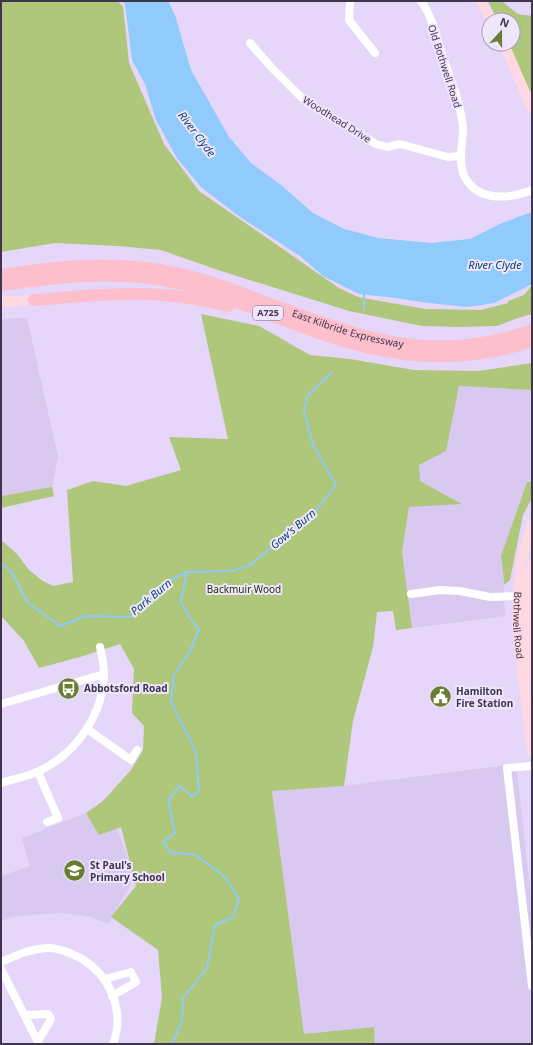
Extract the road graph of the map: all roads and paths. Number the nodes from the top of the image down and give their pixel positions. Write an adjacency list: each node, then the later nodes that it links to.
1 (350, 1): 7 (street)
2 (421, 1): 9 (street, Old Bothwell Road)
3 (481, 1): 4 (main road)
4 (487, 12)
5 (250, 43): 9 (street, Woodhead Drive)
6 (507, 52): 8 (main road)
7 (375, 53)
8 (532, 109)
9 (460, 156): 10 (street, Old Bothwell Road)
10 (532, 190)
11 (1, 274): 16 (highway, East Kilbride Expressway / A725)
12 (1, 285): 15 (highway, East Kilbride Expressway / A725)
13 (34, 300): 14 (main road); 15 (highway)
14 (1, 302)
15 (290, 322): 17 (highway, East Kilbride Expressway / A725)
16 (532, 330)
17 (532, 340)
18 (532, 523): 21 (main road, Bothwell Road)
19 (532, 564): 24 (main road, Bothwell Road)
20 (411, 594): 21 (street)
21 (518, 596): 28 (main road, Bothwell Road)
22 (100, 646): 23 (street)
23 (104, 674): 25 (street); 26 (street)
24 (532, 679)
25 (1, 704)
26 (87, 729): 27 (street); 30 (street)
27 (137, 750)
28 (532, 753)
29 (532, 766): 36 (street)
30 (38, 772): 31 (street); 32 (street)
31 (1, 783)
32 (47, 822)
33 (1, 962): 35 (street)
34 (1, 969): 38 (street)
35 (105, 979): 37 (street); 37 (street)
36 (532, 986)
37 (112, 996): 40 (street)
38 (24, 1015): 39 (street); 39 (street)
39 (38, 1043)
40 (113, 1044)

